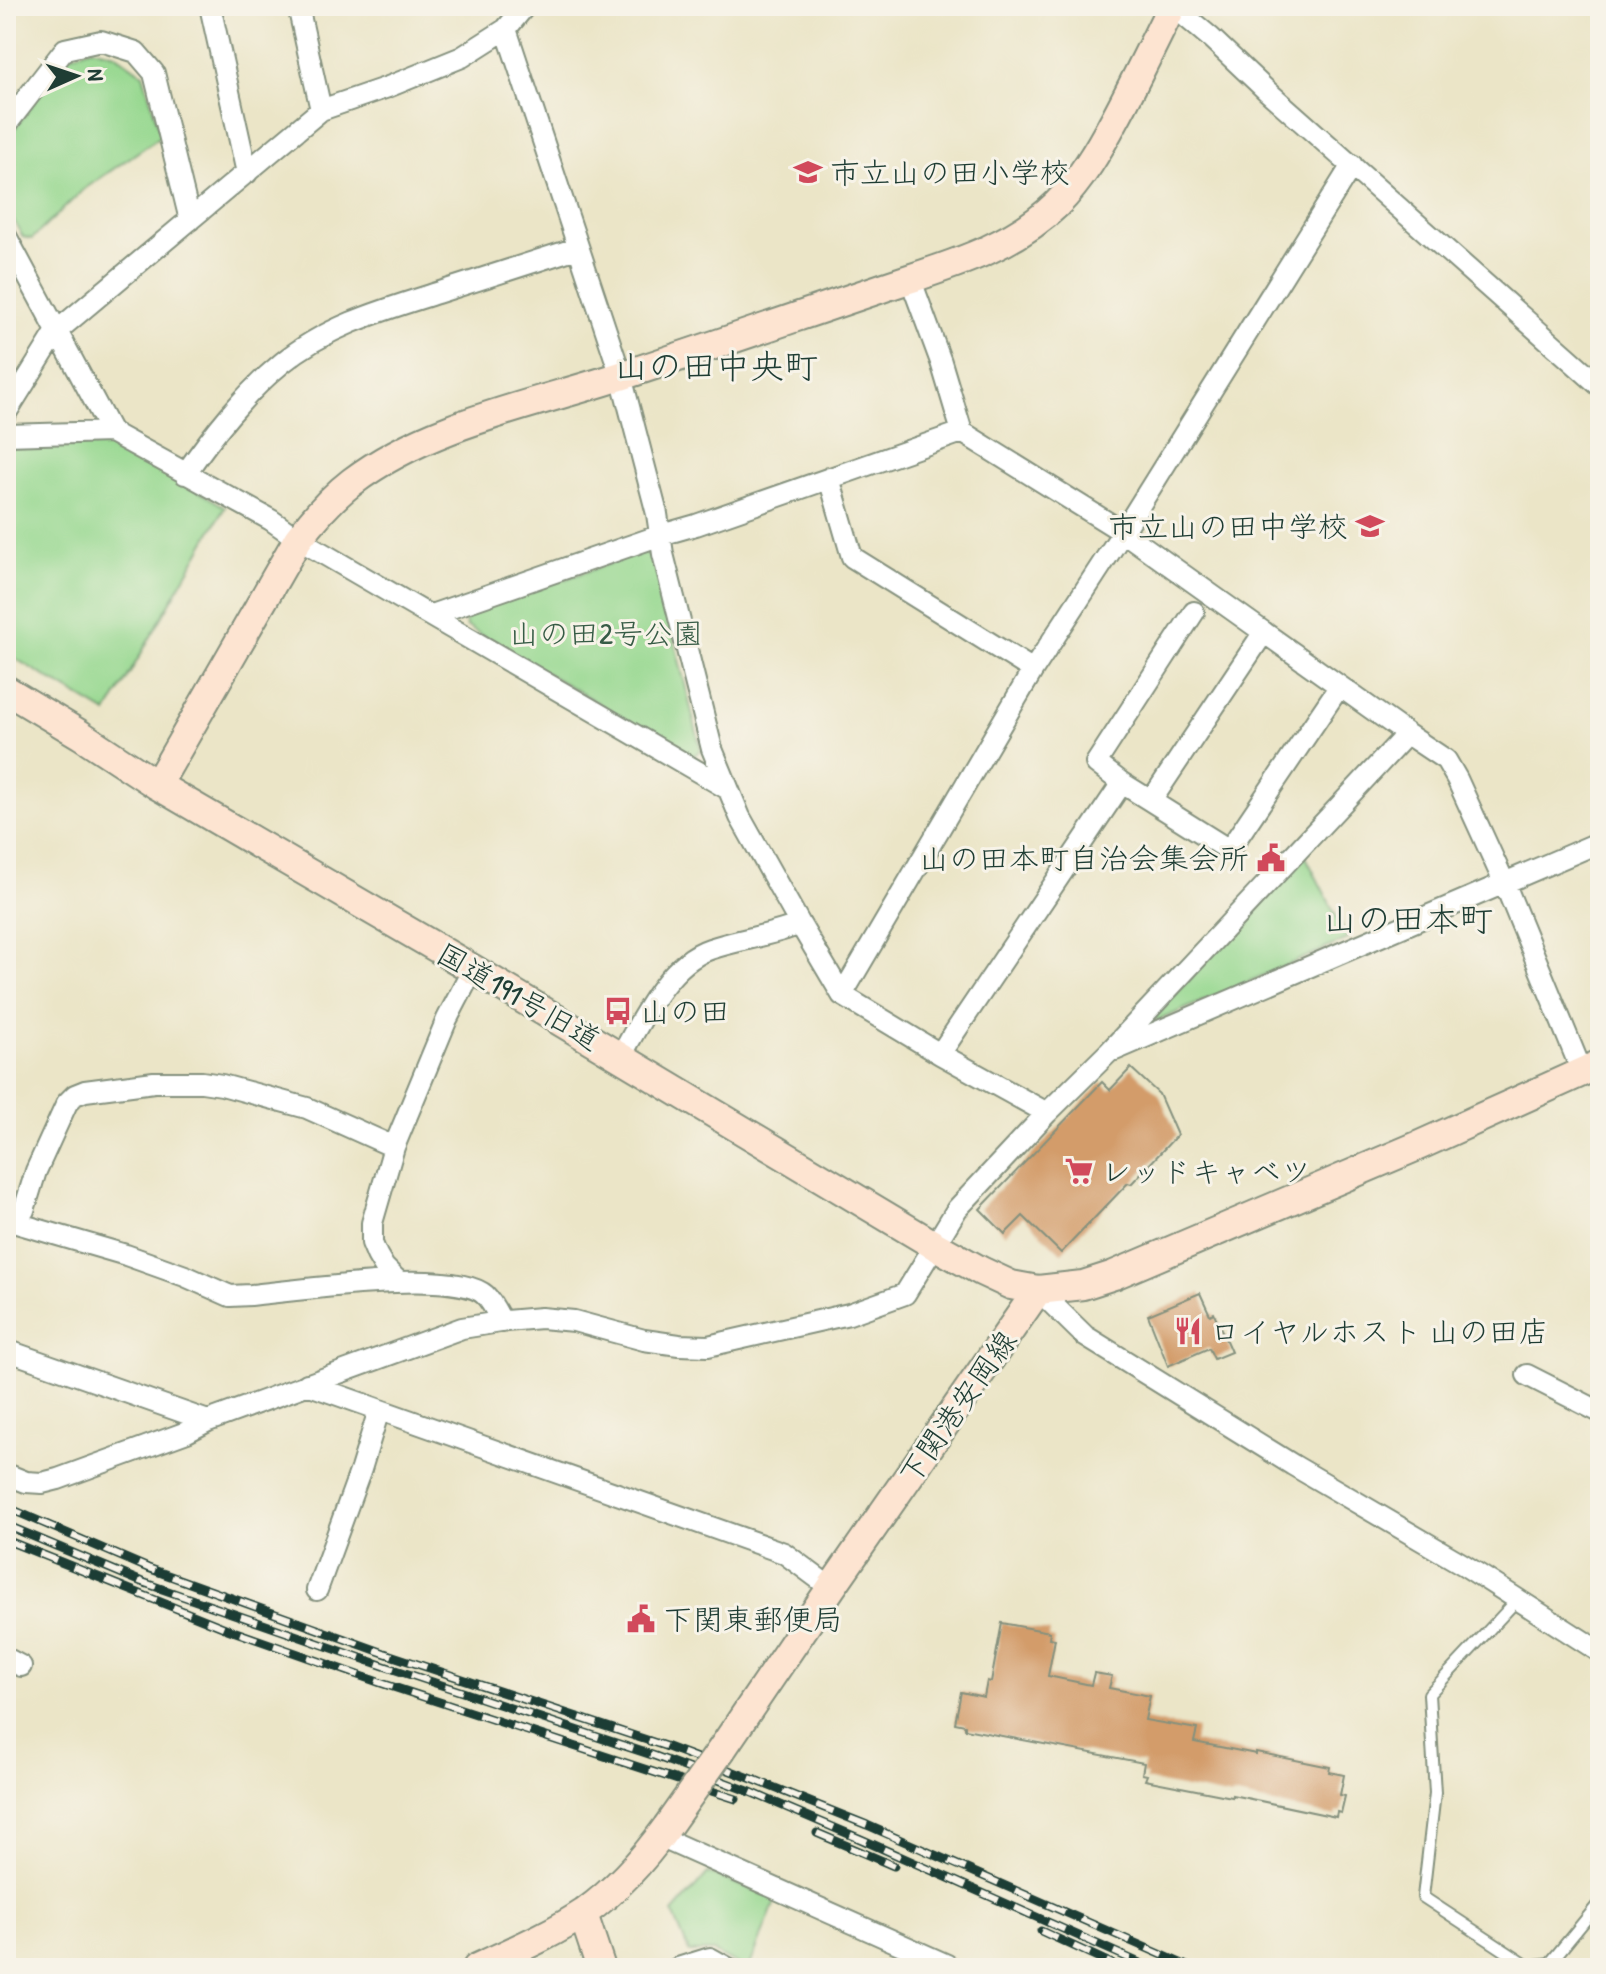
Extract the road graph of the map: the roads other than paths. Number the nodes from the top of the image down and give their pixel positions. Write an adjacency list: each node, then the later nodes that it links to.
1 (210, 6): 9 (street)
2 (298, 6): 6 (street)
3 (525, 6): 5 (street)
4 (1173, 6): 8 (street); 13 (street)
5 (506, 29): 6 (street); 12 (street)
6 (321, 110): 9 (street)
7 (6, 125): 10 (street)
8 (1352, 165): 16 (street); 23 (street)
9 (247, 173): 10 (street)
10 (190, 220): 14 (street)
11 (6, 236): 14 (street)
12 (577, 248): 15 (street); 21 (street)
13 (910, 278): 15 (street); 19 (street)
14 (57, 331): 17 (street); 18 (street)
15 (621, 376): 24 (street); 25 (street)
16 (1600, 386)
17 (6, 413)
18 (111, 432): 20 (street); 21 (street)
19 (962, 432): 22 (street); 23 (street)
20 (6, 435)
21 (185, 474): 25 (street)
22 (829, 478): 24 (street); 29 (street)
23 (1123, 532): 28 (street); 29 (street)
24 (661, 535): 27 (street); 35 (street)
25 (298, 539): 27 (street); 34 (street)
26 (1194, 612): 33 (street)
27 (431, 615): 35 (street)
28 (1264, 632): 30 (street); 36 (street)
29 (1033, 670): 41 (street)
30 (1339, 687): 32 (street); 36 (street)
31 (6, 690): 34 (street, 国道191号旧道)
32 (1407, 734): 38 (street); 42 (street)
33 (1122, 783): 36 (street); 43 (street)
34 (157, 785): 40 (street, 国道191号旧道)
35 (728, 789): 39 (street)
36 (1151, 801)
37 (1600, 842): 38 (street)
38 (1504, 882): 42 (street); 45 (street)
39 (800, 924): 41 (street); 44 (street)
40 (473, 969): 44 (street, 国道191号旧道); 47 (street)
41 (842, 995): 43 (street)
42 (1108, 1053): 46 (street)
43 (940, 1054): 46 (street)
44 (621, 1056): 49 (street, 国道191号旧道)
45 (1591, 1068): 51 (street)
46 (1047, 1113): 49 (street)
47 (394, 1147): 48 (street); 50 (street)
48 (6, 1219): 50 (street)
49 (934, 1245): 51 (street, 国道191号旧道); 52 (street)
50 (399, 1282): 52 (street)
51 (1038, 1290): 60 (street, 下関港安岡線); 62 (street)
52 (502, 1322): 55 (street)
53 (6, 1350): 58 (street)
54 (1527, 1375): 57 (street)
55 (307, 1384): 56 (street); 58 (street)
56 (379, 1410): 60 (street); 61 (street)
57 (1600, 1412)
58 (208, 1421): 59 (street)
59 (6, 1474)
60 (831, 1588): 64 (street, 下関港安岡線, bridge)
61 (317, 1590)
62 (1518, 1599): 63 (street); 67 (lane)
63 (1600, 1652)
64 (664, 1832): 66 (street, 下関港安岡線); 68 (street)
65 (1600, 1902): 67 (lane)
66 (583, 1914): 69 (street, 下関港安岡線); 70 (street)
67 (1553, 1965)
68 (949, 1967)
69 (477, 1968)
70 (601, 1968)
71 (678, 1968): 72 (street)
72 (728, 1968)

